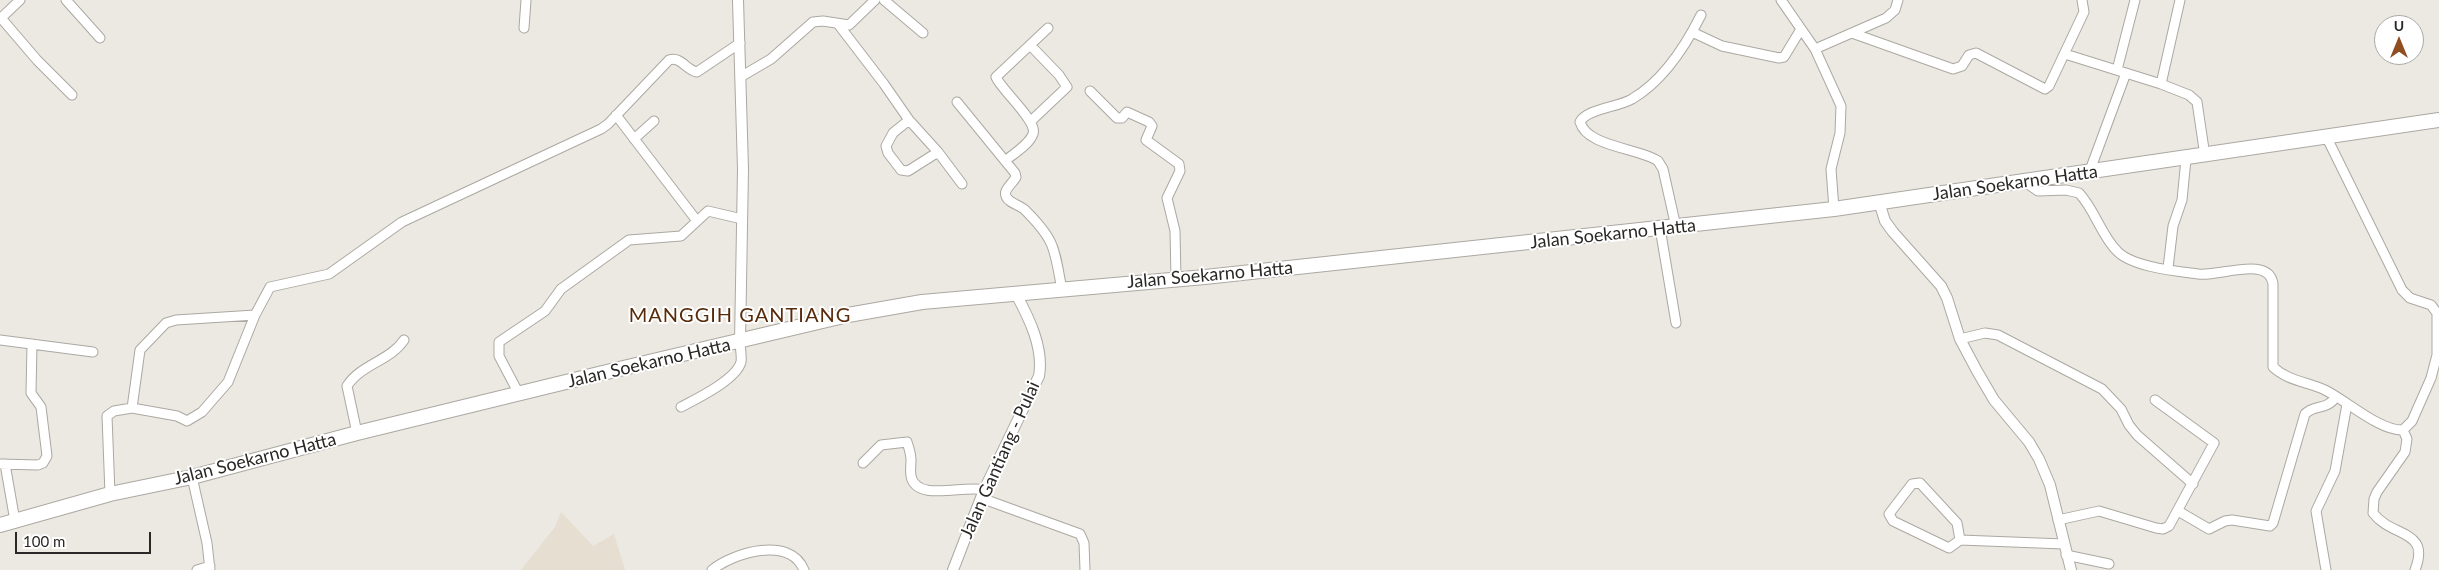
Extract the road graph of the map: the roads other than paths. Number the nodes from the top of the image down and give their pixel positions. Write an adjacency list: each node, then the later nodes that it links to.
1 (20, 0): 13 (street)
2 (66, 0): 21 (street)
3 (526, 0): 15 (street)
4 (738, 0): 22 (street)
5 (875, 0): 14 (street)
6 (884, 0): 19 (street)
7 (1781, 0): 17 (street)
8 (1898, 0): 20 (street)
9 (2082, 0): 25 (street)
10 (2135, 0): 26 (street)
11 (2180, 0): 28 (street)
12 (1701, 15): 18 (street)
13 (0, 19): 30 (street)
14 (838, 24): 27 (street); 33 (street)
15 (524, 28)
16 (1048, 28): 23 (street)
17 (1800, 30): 18 (street); 24 (street)
18 (1692, 32): 50 (street)
19 (923, 33)
20 (1852, 33): 24 (street); 25 (street)
21 (100, 38)
22 (740, 43): 27 (street); 32 (street)
23 (1030, 44): 36 (street); 36 (street)
24 (1815, 49): 47 (street)
25 (2065, 54): 26 (street)
26 (2122, 71): 28 (street); 43 (street)
27 (742, 76): 48 (street)
28 (2161, 84): 40 (street)
29 (1090, 91): 53 (street)
30 (72, 95)
31 (957, 102): 42 (street)
32 (616, 115): 38 (street); 56 (street)
33 (909, 120): 39 (street); 39 (street)
34 (2439, 120): 37 (highway, Jalan Soekarno Hatta)
35 (654, 121): 38 (street)
36 (1031, 121): 42 (street)
37 (2327, 138): 40 (highway, Jalan Soekarno Hatta); 58 (street)
38 (634, 139): 49 (street)
39 (938, 152): 45 (street)
40 (2205, 156): 41 (highway, Jalan Soekarno Hatta)
41 (2186, 158): 43 (highway, Jalan Soekarno Hatta); 52 (street)
42 (1005, 161): 54 (street)
43 (2089, 173): 44 (highway, Jalan Soekarno Hatta)
44 (2025, 182): 46 (highway, Jalan Soekarno Hatta); 52 (street)
45 (962, 184)
46 (1879, 202): 47 (highway, Jalan Soekarno Hatta); 59 (street)
47 (1834, 209): 50 (highway, Jalan Soekarno Hatta)
48 (742, 219): 49 (street); 62 (street)
49 (697, 221): 65 (street)
50 (1676, 227): 51 (highway, Jalan Soekarno Hatta)
51 (1660, 228): 53 (highway, Jalan Soekarno Hatta); 57 (street)
52 (2168, 268): 66 (street)
53 (1176, 279): 54 (highway, Jalan Soekarno Hatta)
54 (1062, 290): 55 (highway, Jalan Soekarno Hatta)
55 (1016, 294): 62 (highway, Jalan Soekarno Hatta); 78 (street, Jalan Gantiang - Pulai)
56 (255, 315): 70 (street); 70 (street)
57 (1676, 323)
58 (2438, 325): 71 (street)
59 (1960, 339): 76 (street); 80 (street)
60 (0, 340): 63 (street)
61 (404, 340): 72 (street)
62 (740, 342): 65 (highway, Jalan Soekarno Hatta); 69 (street)
63 (32, 344): 64 (street); 74 (street)
64 (93, 352)
65 (519, 394): 72 (highway, Jalan Soekarno Hatta)
66 (2336, 397): 68 (street); 79 (street)
67 (2155, 400): 76 (street)
68 (2347, 404): 71 (street); 94 (street)
69 (680, 407)
70 (132, 408): 77 (street)
71 (2403, 430): 95 (street)
72 (356, 433): 75 (highway, Jalan Soekarno Hatta)
73 (863, 463): 78 (street)
74 (3, 464): 81 (street)
75 (192, 477): 77 (highway, Jalan Soekarno Hatta); 87 (street)
76 (2193, 484): 79 (street)
77 (110, 494): 81 (highway, Jalan Soekarno Hatta)
78 (983, 494): 91 (street, Jalan Gantiang - Pulai); 92 (street)
79 (2178, 511): 80 (street)
80 (2058, 520): 84 (street)
81 (15, 521): 82 (highway, Jalan Soekarno Hatta)
82 (0, 525)
83 (1960, 540): 83 (street); 84 (street)
84 (2064, 544): 85 (street)
85 (2066, 555): 86 (street); 93 (street)
86 (2109, 564)
87 (210, 568): 88 (street)
88 (197, 570)
89 (712, 570): 90 (street)
90 (804, 570)
91 (953, 570)
92 (1085, 570)
93 (2071, 570)
94 (2326, 570)
95 (2415, 570)

